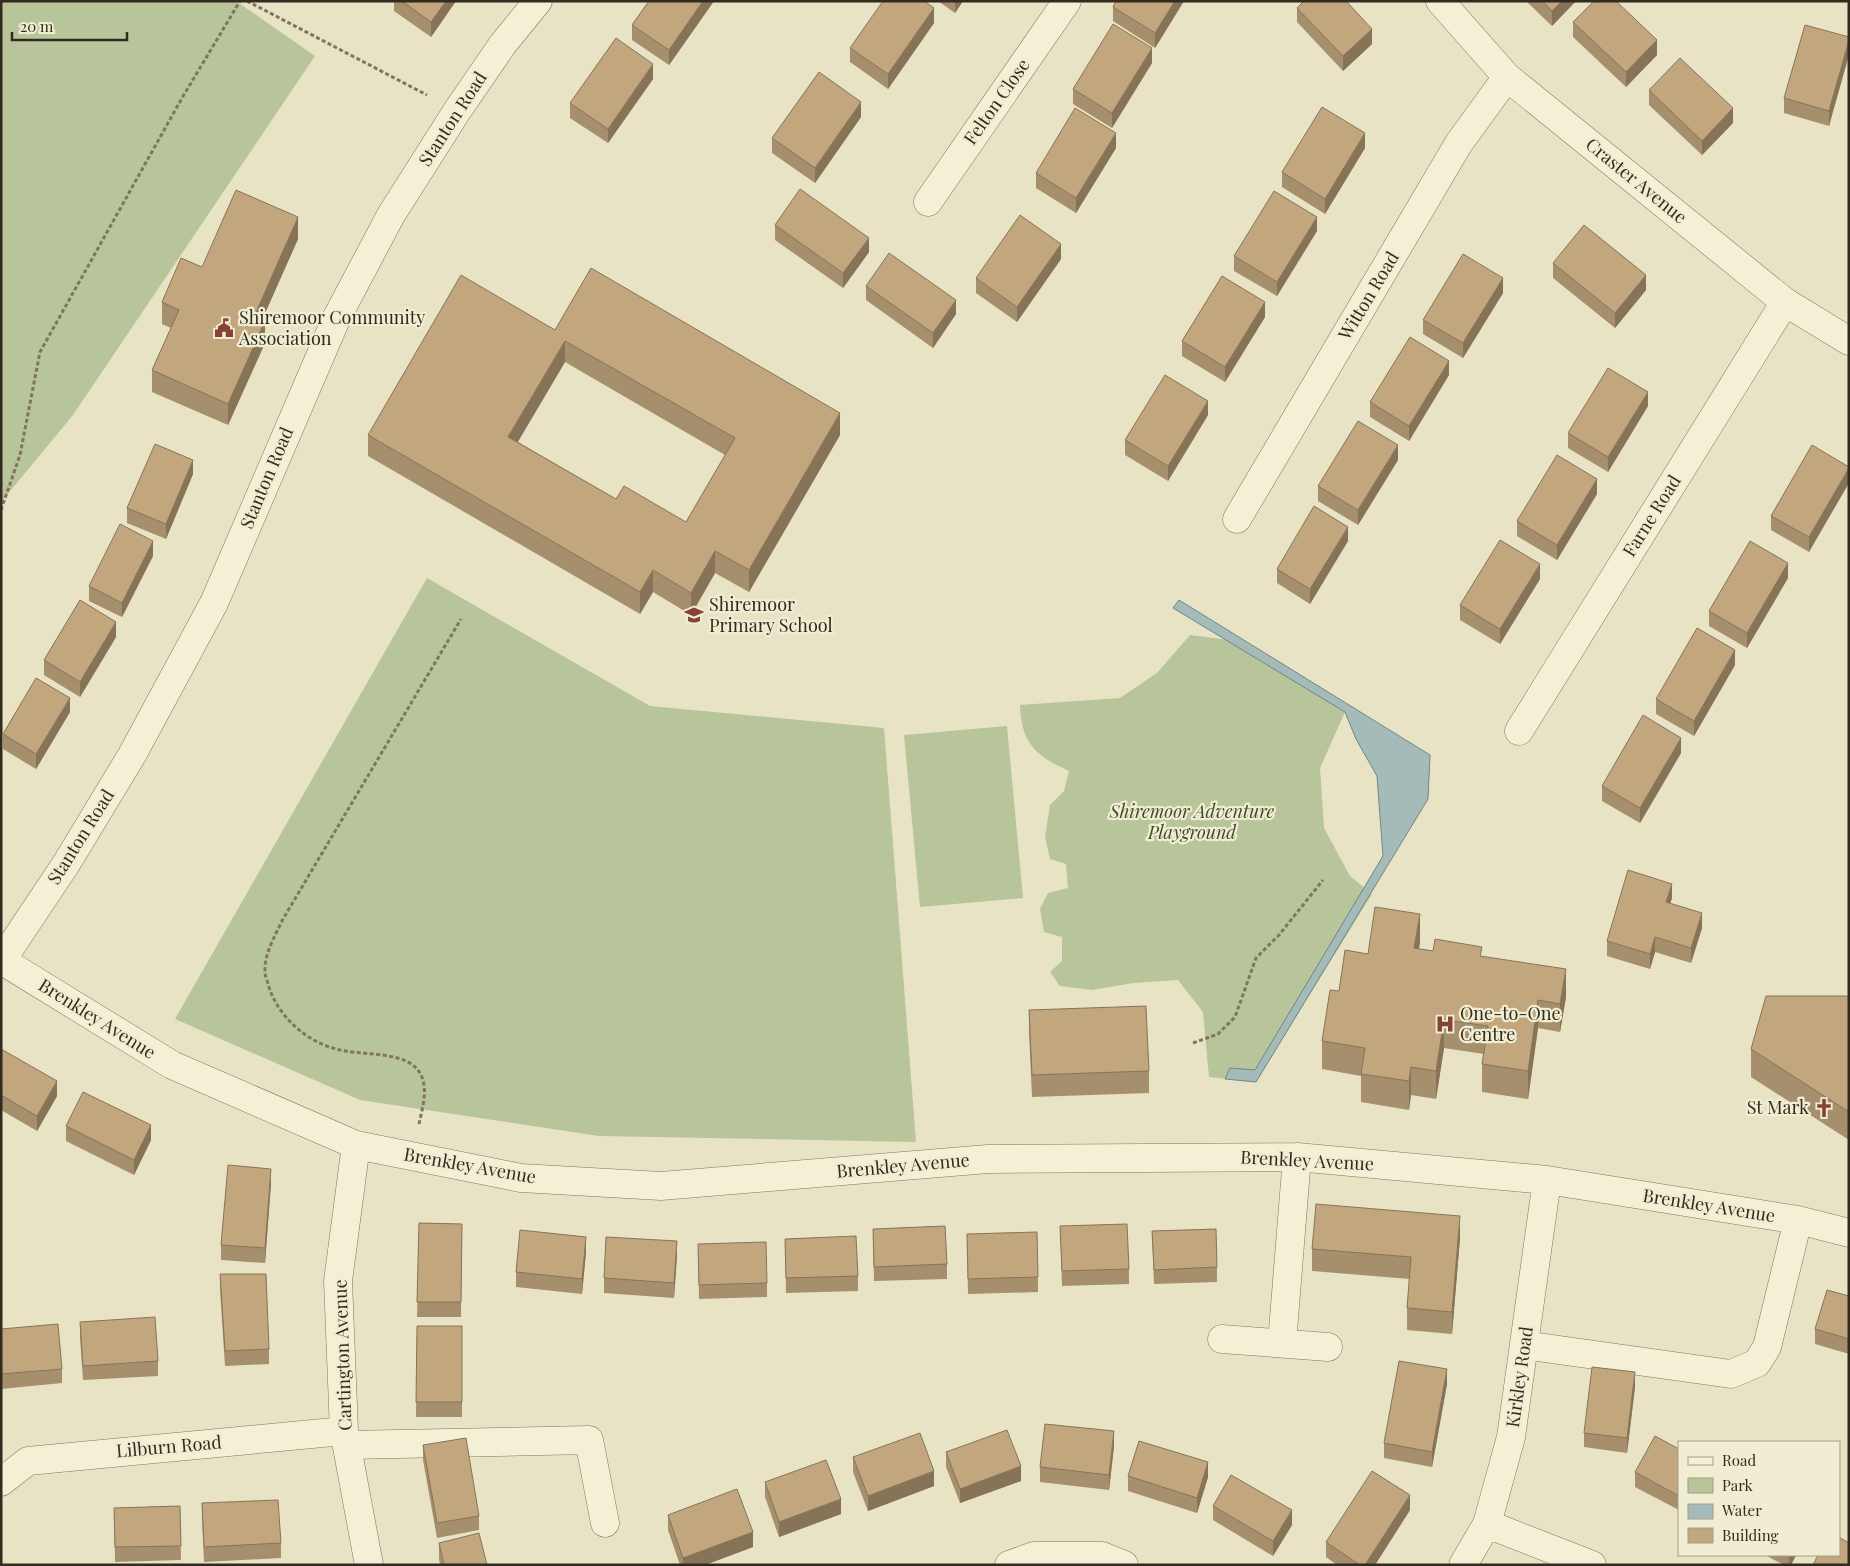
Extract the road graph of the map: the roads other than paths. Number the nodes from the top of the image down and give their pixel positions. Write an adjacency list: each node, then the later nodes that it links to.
1 (538, 1): 10 (street, Stanton Road)
2 (1067, 1): 5 (street, Felton Close)
3 (1440, 1): 4 (street, Craster Avenue)
4 (1507, 77): 6 (street, Craster Avenue); 8 (street, Witton Road)
5 (928, 202)
6 (1785, 302): 7 (street, Craster Avenue); 9 (street, Farne Road)
7 (1849, 342)
8 (1237, 519)
9 (1519, 731)
10 (1, 960): 11 (street, Brenkley Avenue)
11 (356, 1145): 12 (street, Brenkley Avenue); 20 (street, Cartington Avenue)
12 (1297, 1157): 13 (street, Brenkley Avenue); 17 (street)
13 (1547, 1180): 14 (street, Brenkley Avenue); 18 (street, Kirkley Road)
14 (1798, 1220): 15 (street, Brenkley Avenue); 18 (street)
15 (1849, 1233)
16 (1222, 1338): 17 (street)
17 (1282, 1343): 19 (street)
18 (1524, 1345): 23 (street, Kirkley Road)
19 (1328, 1347)
20 (346, 1438): 21 (street, Lilburn Road); 22 (street, Lilburn Road); 24 (street, Cartington Avenue)
21 (1, 1482)
22 (605, 1523)
23 (1487, 1524): 27 (street, Kirkley Road); 28 (street)
24 (369, 1565)
25 (1010, 1565): 26 (street)
26 (1124, 1565)
27 (1462, 1565)
28 (1592, 1565)

